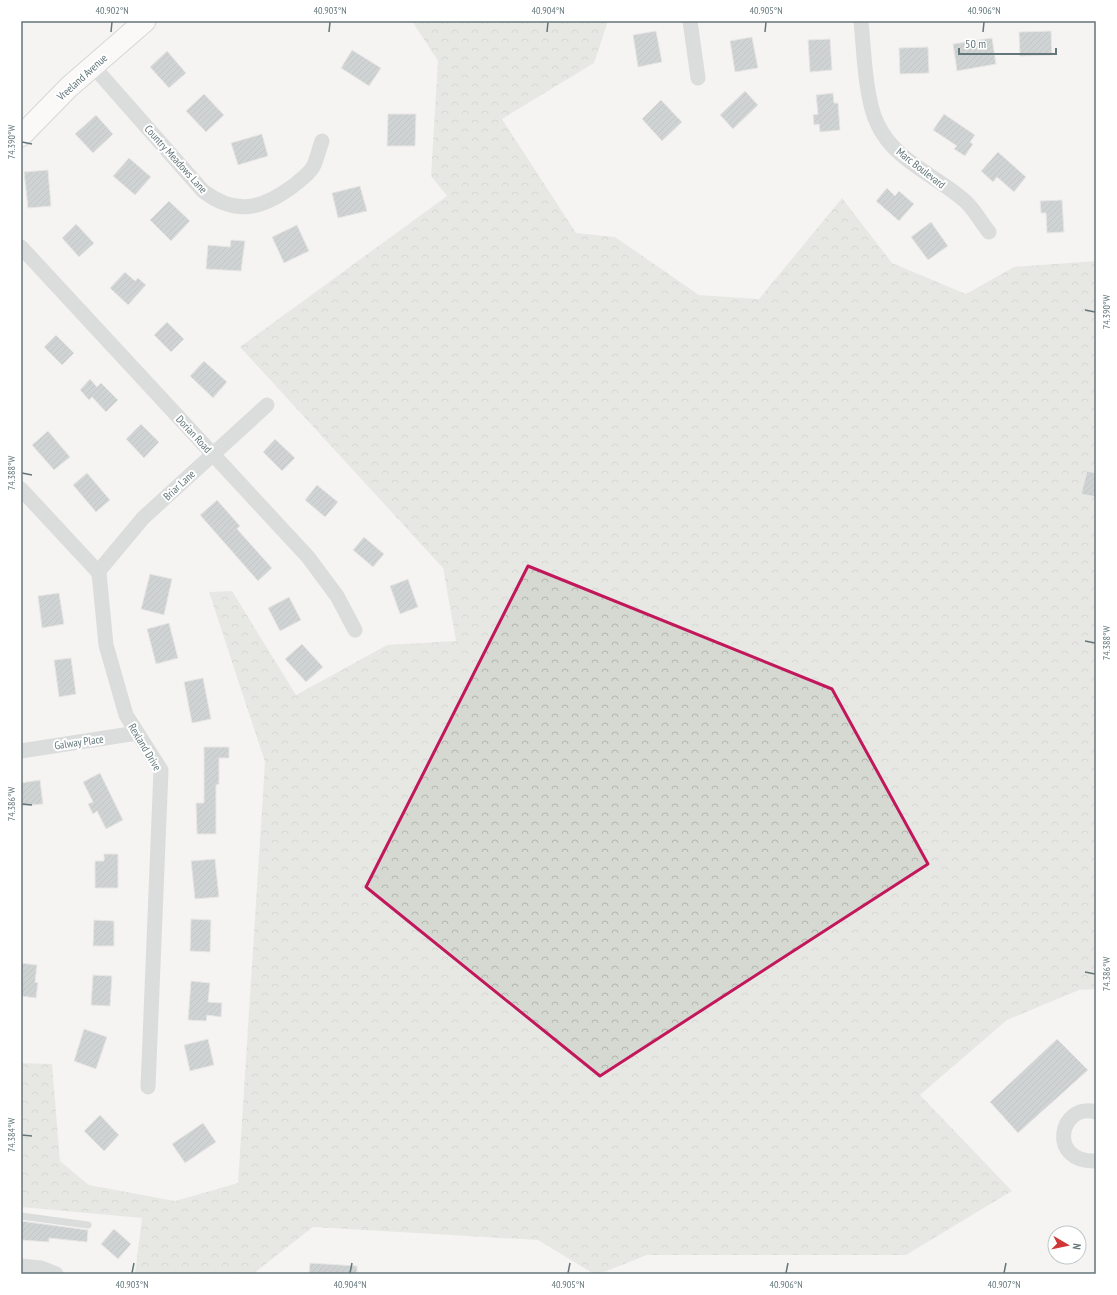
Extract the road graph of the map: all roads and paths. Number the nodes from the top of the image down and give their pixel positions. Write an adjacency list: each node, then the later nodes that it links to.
1 (145, 21): 4 (street, Vreeland Avenue)
2 (690, 21): 5 (street)
3 (861, 21): 8 (street, Marc Boulevard)
4 (93, 66): 6 (street, Vreeland Avenue); 7 (street, Country Meadows Lane)
5 (698, 78)
6 (21, 136)
7 (322, 141)
8 (989, 232)
9 (21, 247): 11 (street, Dorian Road)
10 (267, 404): 11 (street, Briar Lane)
11 (212, 454): 13 (street, Briar Lane); 14 (street, Dorian Road)
12 (21, 489): 13 (street)
13 (98, 572): 15 (street, Rexland Drive)
14 (355, 630)
15 (137, 733): 16 (street, Galway Place); 17 (street, Rexland Drive)
16 (21, 751)
17 (148, 1087)
18 (1096, 1112): 19 (street)
19 (1096, 1161)
20 (21, 1216): 21 (lane)
21 (88, 1225)
22 (21, 1266): 23 (street)
23 (56, 1274)

